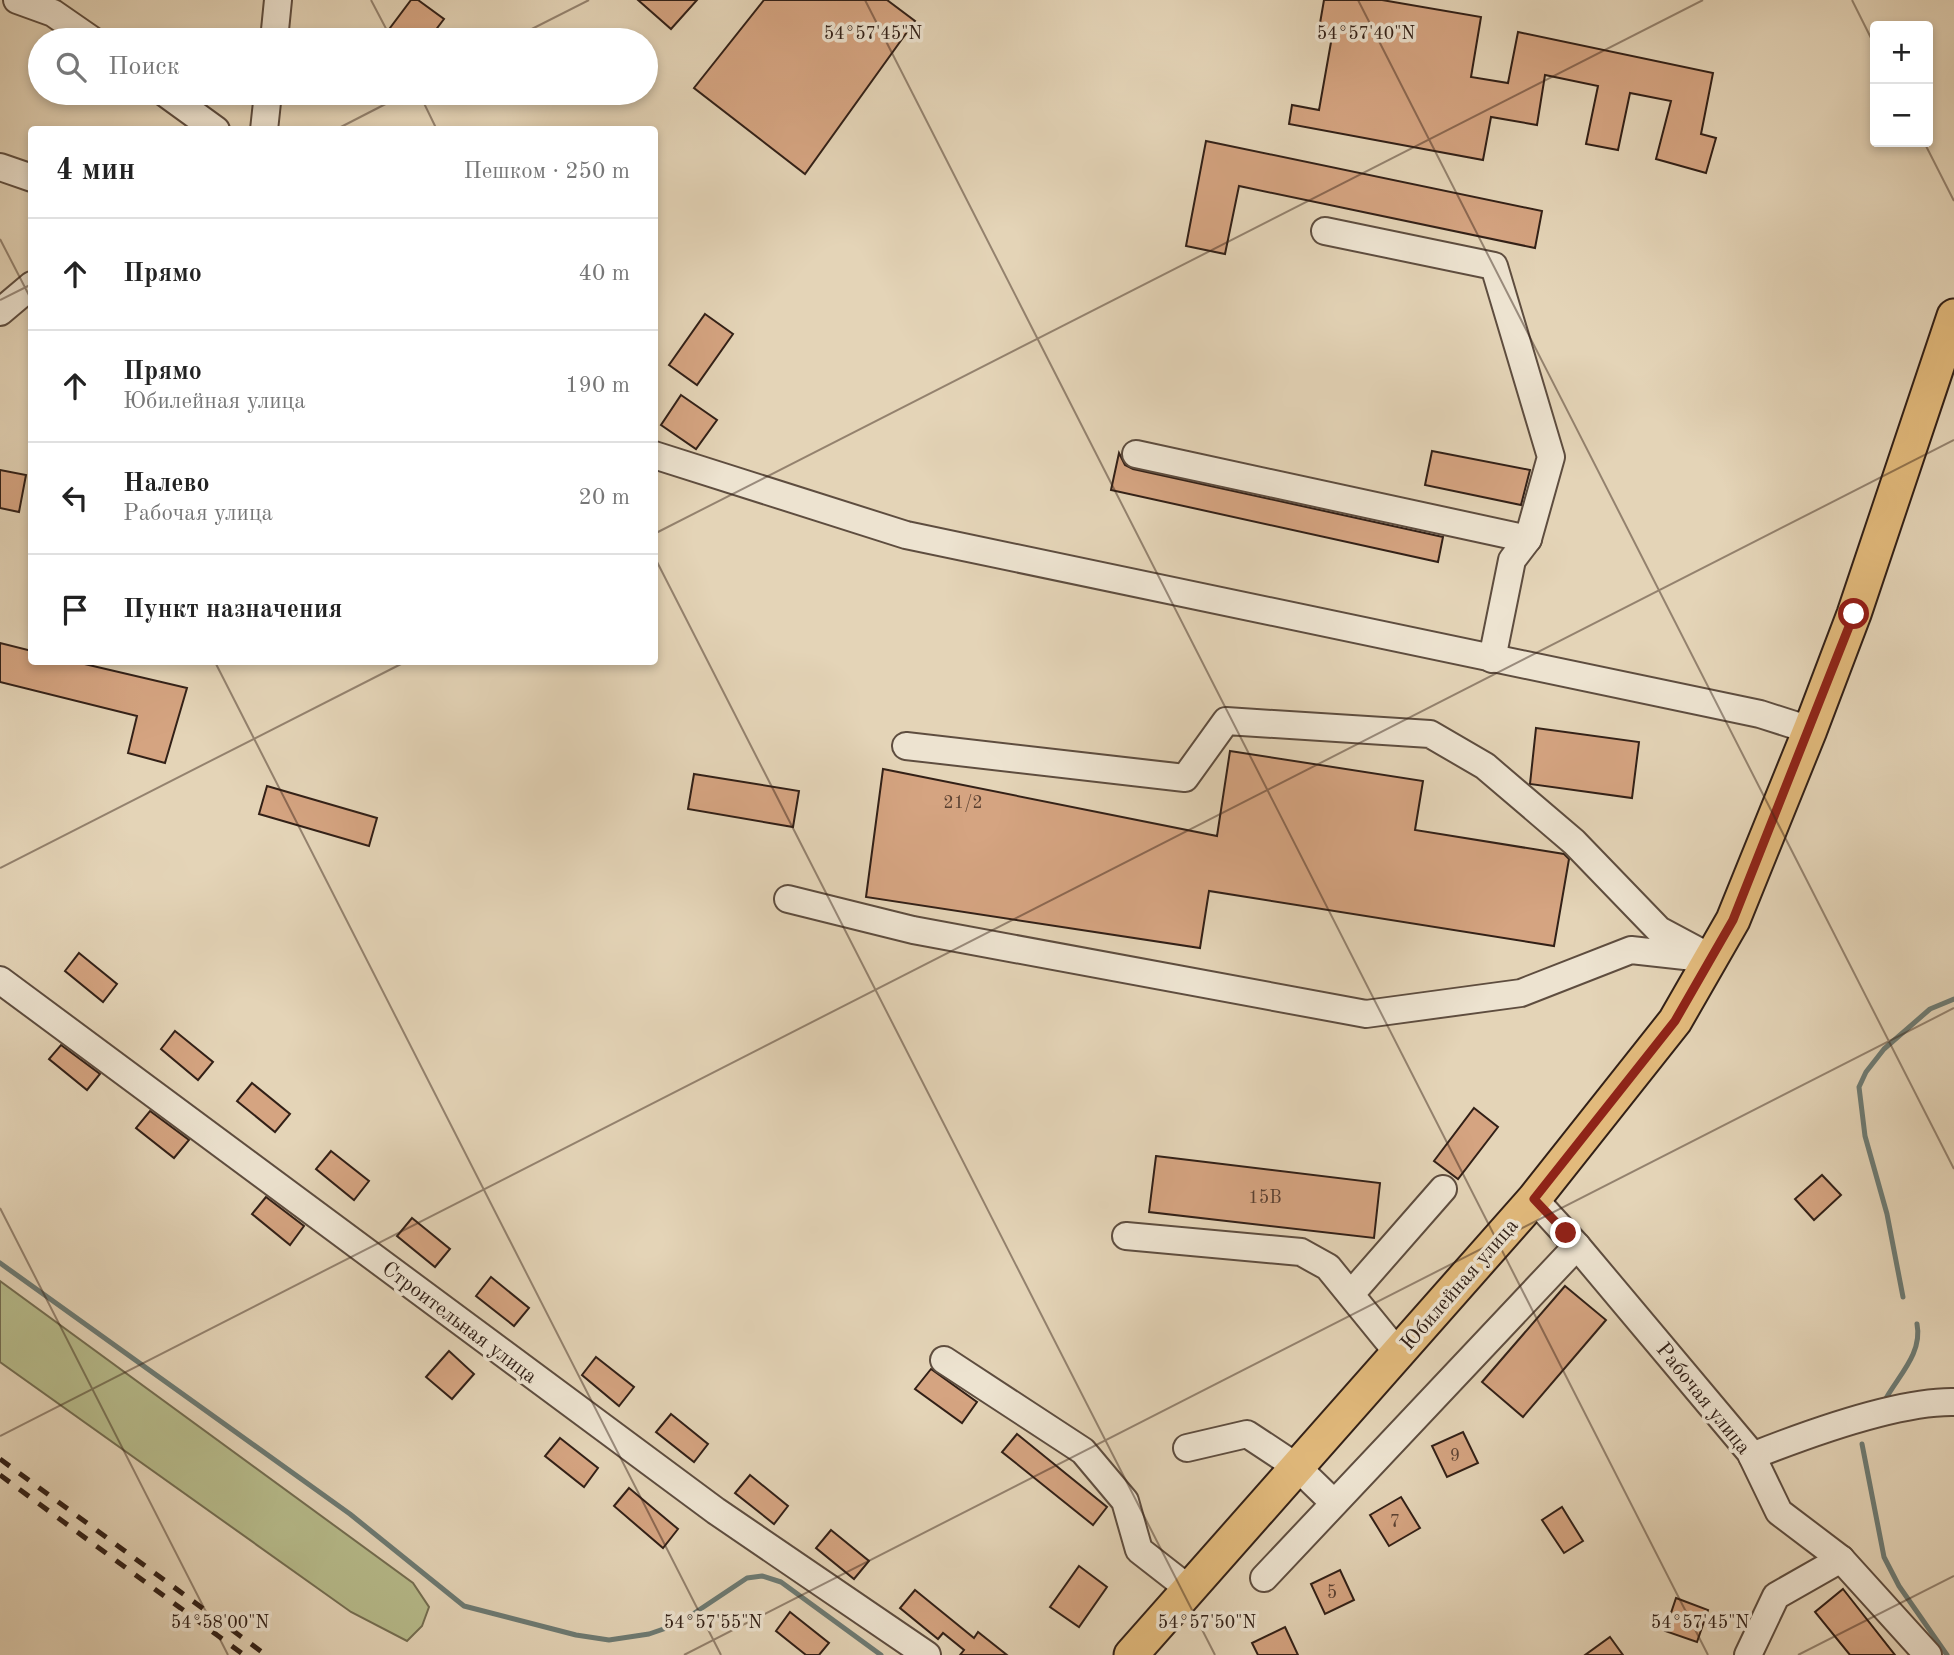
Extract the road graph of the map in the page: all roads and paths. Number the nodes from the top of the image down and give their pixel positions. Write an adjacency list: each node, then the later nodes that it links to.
1 (18, 0): 3 (street)
2 (278, 0): 4 (street)
3 (75, 28)
4 (275, 28)
5 (182, 105): 7 (street)
6 (267, 105): 8 (street)
7 (210, 126)
8 (264, 126)
9 (0, 167): 10 (street)
10 (28, 177)
11 (1325, 231): 17 (street)
12 (28, 288): 13 (street)
13 (0, 312)
14 (1954, 316): 19 (main road, Юбилейная улица)
15 (1136, 454): 17 (street)
16 (658, 456): 18 (street)
17 (1528, 539): 18 (street)
18 (1492, 659): 19 (street)
19 (1810, 730): 22 (main road, Юбилейная улица)
20 (906, 746): 22 (street)
21 (788, 899): 22 (street)
22 (1712, 959): 25 (main road, Юбилейная улица)
23 (0, 980): 39 (street, Строительная улица)
24 (1443, 1189): 28 (street)
25 (1534, 1199): 27 (street, Рабочая улица); 29 (main road, Юбилейная улица)
26 (1126, 1236): 28 (street)
27 (1577, 1246): 33 (street, Рабочая улица); 35 (street)
28 (1351, 1294): 29 (street)
29 (1398, 1353): 34 (main road, Юбилейная улица)
30 (944, 1360): 38 (street)
31 (1954, 1402): 33 (street)
32 (1188, 1448): 34 (street)
33 (1752, 1456): 36 (street, Рабочая улица)
34 (1297, 1467): 35 (street); 38 (main road, Юбилейная улица)
35 (1334, 1503): 37 (street)
36 (1841, 1559): 41 (street); 42 (street, Рабочая улица)
37 (1264, 1578)
38 (1189, 1589): 40 (main road, Юбилейная улица)
39 (927, 1655)
40 (1131, 1655)
41 (1748, 1655)
42 (1928, 1655)

